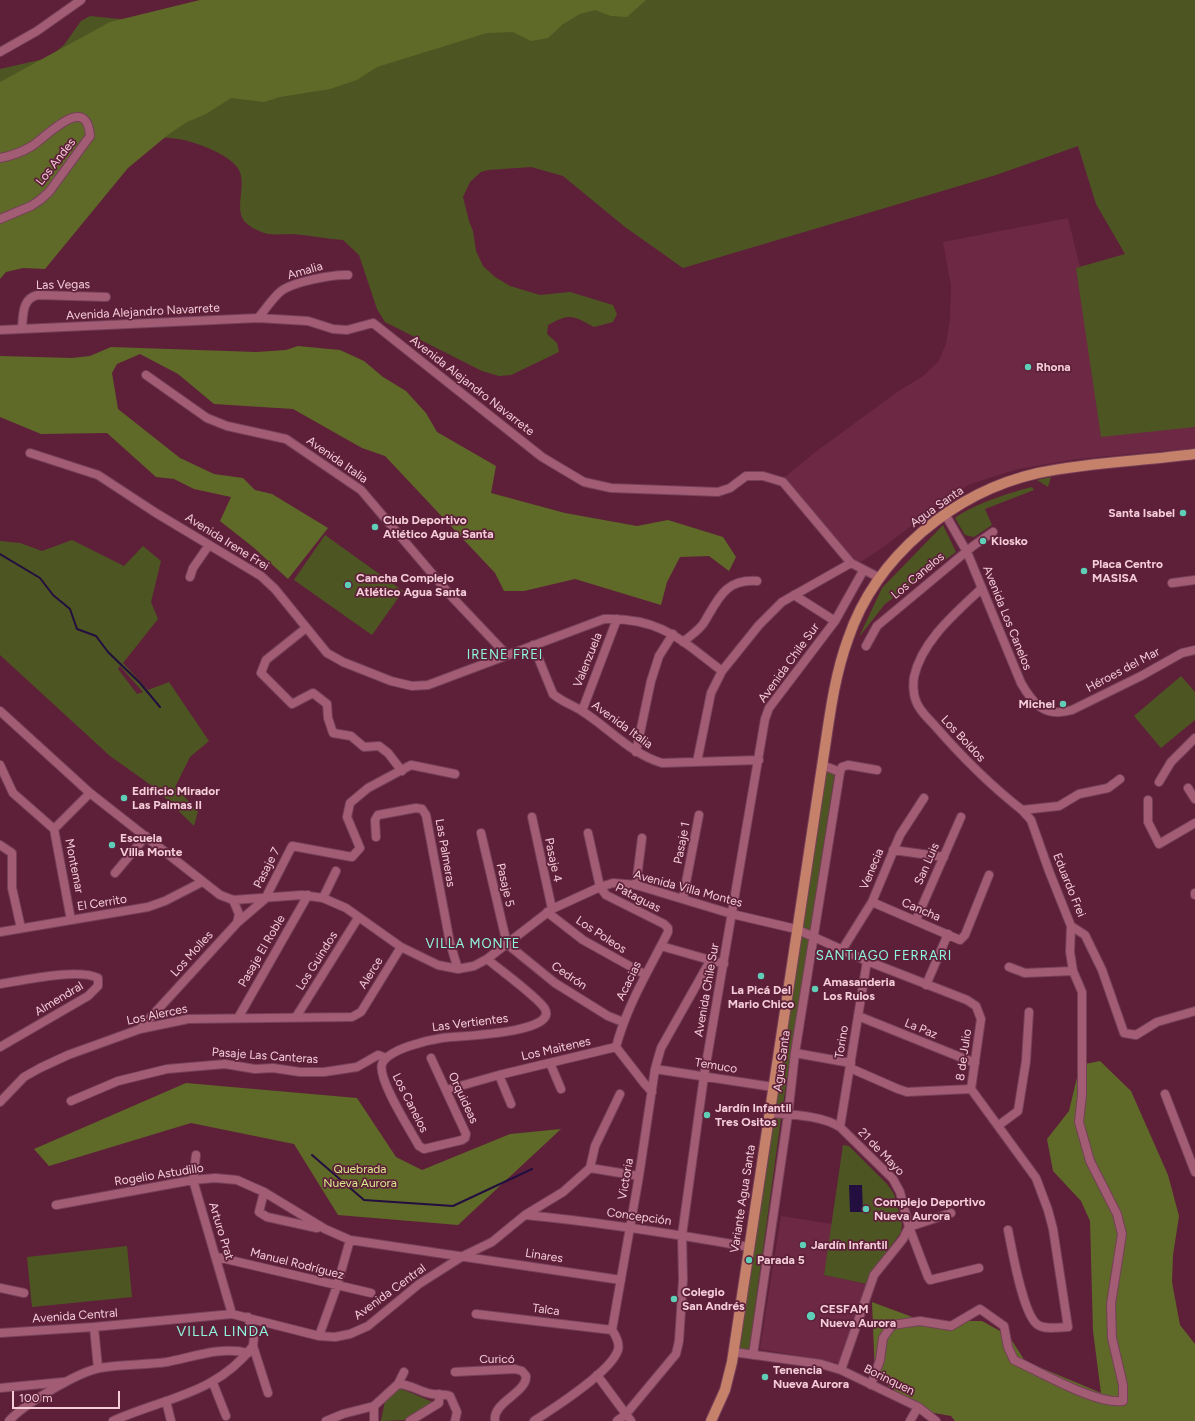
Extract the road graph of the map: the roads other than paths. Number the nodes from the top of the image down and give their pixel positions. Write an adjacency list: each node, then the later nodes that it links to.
1 (80, 0): 2 (street)
2 (0, 52)
3 (0, 158): 4 (street, Los Andes)
4 (0, 219)
5 (348, 275): 7 (street, Amalia)
6 (106, 297): 8 (street, Las Vegas)
7 (258, 318): 8 (street, Avenida Alejandro Navarrete); 17 (street, Avenida Alejandro Navarrete)
8 (22, 329): 9 (street, Avenida Alejandro Navarrete)
9 (0, 330)
10 (146, 375): 34 (street, Avenida Italia)
11 (30, 453): 15 (street, Avenida Irene Frei)
12 (1195, 454): 13 (main road, Agua Santa)
13 (945, 514): 16 (street, Avenida Los Canelos); 20 (main road, Agua Santa)
14 (993, 532): 16 (street, Los Canelos)
15 (209, 545): 19 (street); 28 (street, Avenida Irene Frei)
16 (967, 552): 24 (street, Avenida Los Canelos); 32 (street, Los Canelos)
17 (851, 563): 18 (street, Avenida Alejandro Navarrete); 25 (street)
18 (863, 571): 20 (street, Avenida Alejandro Navarrete); 27 (street, Avenida Chile Sur)
19 (190, 577)
20 (880, 578): 44 (main road, Agua Santa)
21 (1195, 580): 23 (street)
22 (757, 581): 30 (street)
23 (1172, 583)
24 (982, 588): 38 (street, Avenida Los Canelos); 56 (street, Los Boldos)
25 (794, 595): 27 (street); 35 (street)
26 (617, 619): 29 (street, Avenida Irene Frei); 31 (street, Avenida Irene Frei); 37 (street, Valenzuela)
27 (835, 621): 41 (street, Avenida Chile Sur)
28 (306, 628): 34 (street, Avenida Irene Frei); 46 (street)
29 (672, 634): 30 (street, Avenida Irene Frei); 40 (street)
30 (683, 642): 35 (street, Avenida Irene Frei)
31 (533, 645): 34 (street, Avenida Irene Frei); 37 (street, Avenida Italia)
32 (866, 646)
33 (1195, 650): 38 (street, Héroes del Mar)
34 (507, 655)
35 (722, 671): 42 (street)
36 (0, 711): 52 (street)
37 (582, 711): 40 (street, Avenida Italia)
38 (1062, 713)
39 (1195, 738): 50 (street)
40 (636, 752): 42 (street, Avenida Italia)
41 (759, 760): 42 (street, Avenida Italia); 83 (street, Avenida Chile Sur)
42 (698, 762)
43 (0, 765): 61 (street, Montemar)
44 (822, 765): 47 (street); 91 (main road, Agua Santa)
45 (877, 770): 47 (street)
46 (402, 771): 48 (street); 79 (street, Pasaje 7)
47 (840, 772): 94 (street, Agua Santa)
48 (455, 774)
49 (1120, 779): 56 (street)
50 (1158, 782)
51 (1188, 788): 54 (street)
52 (90, 793): 61 (street); 64 (street)
53 (924, 798): 68 (street, Venecia)
54 (1195, 799)
55 (1148, 800): 60 (street)
56 (1022, 810): 88 (street, Eduardo Frei)
57 (699, 815): 78 (street, Pasaje 1)
58 (532, 817): 82 (street, Pasaje 4)
59 (961, 817): 69 (street, San Luis)
60 (1195, 823)
61 (54, 829): 85 (street, Montemar)
62 (481, 832): 95 (street, Pasaje 5)
63 (588, 833): 75 (street)
64 (146, 836): 71 (street); 73 (street)
65 (376, 837): 104 (street, Las Palmeras)
66 (642, 838): 74 (street)
67 (0, 845): 89 (street)
68 (894, 850): 69 (street); 81 (street, Venecia)
69 (944, 857): 86 (street, San Luis)
70 (336, 871): 77 (street)
71 (115, 873)
72 (989, 875): 93 (street, Cancha)
73 (202, 882): 80 (street); 85 (street, El Cerrito)
74 (636, 886): 75 (street, Avenida Villa Montes); 78 (street, Avenida Villa Montes)
75 (600, 887): 82 (street, Avenida Villa Montes); 90 (street, Pataguas)
76 (308, 895): 77 (street, Avenida Villa Montes); 79 (street, Avenida Villa Montes); 114 (street, Pasaje El Roble)
77 (323, 898): 84 (street, Avenida Villa Montes)
78 (684, 898): 83 (street, Avenida Villa Montes)
79 (265, 899): 80 (street, Avenida Villa Montes); 87 (street, Los Molles)
80 (233, 900): 87 (street)
81 (872, 902): 86 (street, Cancha); 98 (street, Venecia)
82 (549, 910): 95 (street, Avenida Villa Montes); 106 (street, Los Poleos)
83 (732, 914): 91 (street, Avenida Villa Montes); 102 (street, Avenida Chile Sur)
84 (358, 918): 97 (street, Avenida Villa Montes); 113 (street, Los Guindos)
85 (71, 920): 89 (street, El Cerrito)
86 (916, 920): 93 (street, Cancha)
87 (237, 923): 116 (street, Los Molles)
88 (1071, 926): 105 (street); 111 (street, Eduardo Frei)
89 (21, 928): 92 (street, El Cerrito)
90 (668, 928): 96 (street, Acacias)
91 (796, 930): 94 (street, 8 de Julio); 128 (main road, Variante Agua Santa)
92 (0, 932)
93 (948, 934): 108 (street)
94 (814, 938): 98 (street, 8 de Julio); 119 (street, Agua Santa)
95 (506, 944): 99 (street, Avenida Villa Montes); 115 (street, Cedrón)
96 (661, 946): 100 (street); 106 (street, Acacias)
97 (401, 947): 104 (street, Avenida Villa Montes); 109 (street, Alerce)
98 (842, 950): 101 (street, 8 de Julio)
99 (487, 960): 104 (street, Avenida Villa Montes); 120 (street, Las Vertientes)
100 (710, 961): 102 (street); 125 (street, Victoria)
101 (868, 961): 108 (street, 8 de Julio); 112 (street, Torino)
102 (724, 964): 127 (street, Avenida Chile Sur)
103 (1009, 967): 105 (street)
104 (458, 969)
105 (1072, 971): 186 (street)
106 (644, 974): 115 (street, Acacias)
107 (0, 984): 117 (street, Almendral)
108 (926, 985): 123 (street, 8 de Julio)
109 (361, 1012): 113 (street, Los Alerces)
110 (1029, 1012): 140 (street)
111 (1195, 1012)
112 (858, 1016): 123 (street, La Paz); 124 (street, Torino)
113 (296, 1017): 114 (street, Los Alerces)
114 (238, 1018): 116 (street, Los Alerces)
115 (623, 1022): 118 (street, Acacias)
116 (140, 1029): 136 (street, Los Alerces)
117 (0, 1047)
118 (616, 1047): 122 (street, Los Maitenes); 132 (street)
119 (795, 1053): 124 (street); 139 (street, Agua Santa)
120 (386, 1058): 135 (street, Pasaje Las Canteras); 142 (street, Los Canelos)
121 (431, 1058): 131 (street, Orquideas)
122 (550, 1062): 126 (street, Los Maitenes); 130 (street)
123 (975, 1063): 129 (street, 8 de Julio)
124 (850, 1066): 129 (street); 141 (street, Torino)
125 (655, 1069): 127 (street, Temuco); 132 (street, Victoria)
126 (499, 1075): 131 (street, Los Maitenes); 137 (street)
127 (704, 1076): 128 (street, Temuco); 156 (street, Avenida Chile Sur)
128 (774, 1087): 138 (main road, Variante Agua Santa)
129 (971, 1088): 140 (street, 8 de Julio)
130 (561, 1089)
131 (446, 1090): 142 (street, Orquideas)
132 (652, 1092): 146 (street, Victoria)
133 (620, 1094): 144 (street)
134 (1166, 1094): 145 (street)
135 (72, 1101)
136 (0, 1102)
137 (511, 1104)
138 (769, 1113): 139 (street, 21 de Mayo); 158 (main road, Variante Agua Santa)
139 (788, 1115): 141 (street, 21 de Mayo); 177 (street, Agua Santa)
140 (998, 1125): 155 (street, 8 de Julio)
141 (840, 1127): 152 (street, 21 de Mayo)
142 (431, 1149)
143 (196, 1155): 147 (street, Arturo Prat)
144 (590, 1168): 146 (street); 151 (street, Avenida Central)
145 (1195, 1172)
146 (639, 1176): 153 (street, Victoria)
147 (193, 1180): 148 (street, Rogelio Astudillo); 149 (street, Rogelio Astudillo); 160 (street, Arturo Prat)
148 (264, 1192): 154 (street, Rogelio Astudillo); 154 (street, Rogelio Astudillo)
149 (56, 1205)
150 (951, 1213): 152 (street)
151 (525, 1215): 153 (street, Concepción); 159 (street, Avenida Central)
152 (909, 1227): 161 (street, 21 de Mayo); 179 (street)
153 (629, 1228): 156 (street, Concepción); 162 (street, Victoria)
154 (325, 1229): 157 (street, Rogelio Astudillo)
155 (1008, 1230)
156 (682, 1235): 158 (street, Concepción); 193 (street, Avenida Chile Sur)
157 (350, 1240): 159 (street, Rogelio Astudillo); 163 (street)
158 (749, 1247): 175 (main road, Variante Agua Santa)
159 (463, 1256): 162 (street, Linares); 173 (street, Avenida Central)
160 (217, 1257): 163 (street, Manuel Rodríguez); 167 (street, Arturo Prat)
161 (979, 1268)
162 (621, 1280): 171 (street, Victoria)
163 (337, 1286): 166 (street, Manuel Rodríguez); 173 (street)
164 (0, 1288): 165 (street)
165 (24, 1293)
166 (372, 1293)
167 (232, 1314): 169 (street, Avenida Central); 170 (street, Avenida Central)
168 (476, 1314): 171 (street, Talca)
169 (248, 1317): 173 (street, Avenida Central); 174 (street)
170 (94, 1327): 172 (street, Avenida Central); 178 (street)
171 (612, 1330): 182 (street, Victoria)
172 (0, 1333)
173 (319, 1336)
174 (253, 1346): 176 (street); 188 (street)
175 (734, 1352): 177 (street, Borinquen); 207 (main road, Variante Agua Santa)
176 (248, 1353): 178 (street); 184 (street)
177 (753, 1355): 179 (street, Borinquen)
178 (98, 1368): 183 (street)
179 (841, 1370): 186 (street, Borinquen)
180 (404, 1372): 185 (street)
181 (455, 1372): 203 (street, Curicó)
182 (597, 1375): 193 (street); 204 (street, Victoria)
183 (66, 1381): 187 (street); 196 (street)
184 (214, 1383): 190 (street); 194 (street)
185 (398, 1384): 189 (street); 191 (street)
186 (871, 1385): 192 (street, Borinquen)
187 (0, 1388)
188 (268, 1393)
189 (441, 1394): 201 (street); 202 (street)
190 (166, 1402): 195 (street); 198 (street)
191 (374, 1406): 199 (street); 200 (street)
192 (918, 1407): 208 (street); 209 (street, Borinquen)
193 (626, 1414): 205 (street, Avenida Chile Sur); 206 (street)
194 (226, 1416)
195 (124, 1419): 197 (street)
196 (9, 1421)
197 (113, 1421)
198 (171, 1421)
199 (326, 1421)
200 (374, 1421)
201 (410, 1421)
202 (455, 1421)
203 (495, 1421)
204 (534, 1421)
205 (617, 1421)
206 (631, 1421)
207 (711, 1421)
208 (910, 1421)
209 (936, 1421)

